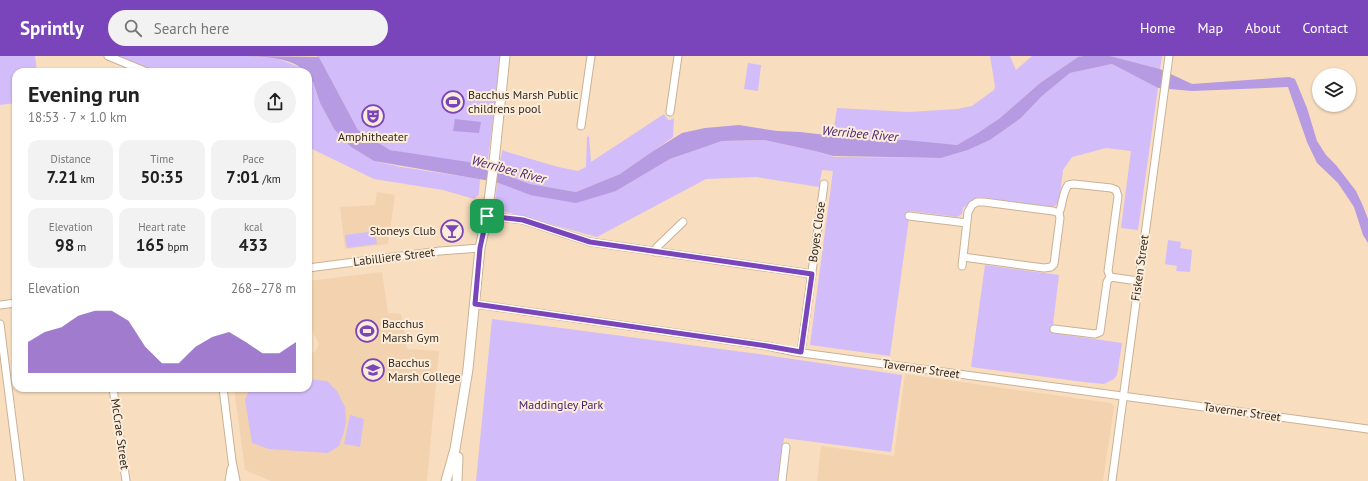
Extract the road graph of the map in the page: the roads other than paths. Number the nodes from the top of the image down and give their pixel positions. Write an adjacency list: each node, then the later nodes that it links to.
1 (108, 56): 6 (street)
2 (505, 56): 11 (main road)
3 (591, 56): 8 (street)
4 (678, 56): 7 (street)
5 (1169, 56): 22 (street, Fisken Street)
6 (137, 68)
7 (670, 112)
8 (581, 126)
9 (824, 184): 20 (street, Boyes Close)
10 (1059, 213): 14 (street); 17 (street); 21 (street)
11 (487, 216): 15 (main road); 16 (street)
12 (909, 216): 14 (street)
13 (683, 222): 16 (street)
14 (967, 223): 17 (street)
15 (480, 248): 19 (street, Labilliere Street); 24 (main road)
16 (655, 252): 20 (street)
17 (963, 257): 18 (street)
18 (962, 266)
19 (312, 267)
20 (812, 274): 28 (street, Boyes Close)
21 (1110, 277): 22 (street); 27 (street)
22 (1138, 281): 31 (street, Fisken Street)
23 (12, 304): 25 (street)
24 (475, 304): 28 (street, Taverner Street); 32 (main road)
25 (0, 305)
26 (0, 324): 36 (street)
27 (1054, 329)
28 (801, 352): 31 (street, Taverner Street)
29 (115, 392): 37 (street, McCrae Street)
30 (223, 392): 35 (street)
31 (1123, 396): 33 (street, Taverner Street); 43 (street, Fisken Street)
32 (460, 424): 40 (main road); 41 (main road)
33 (1368, 429)
34 (786, 446): 42 (street)
35 (232, 461): 38 (street); 39 (street)
36 (20, 481)
37 (126, 481)
38 (229, 481)
39 (236, 481)
40 (446, 481)
41 (457, 481)
42 (782, 481)
43 (1112, 481)

